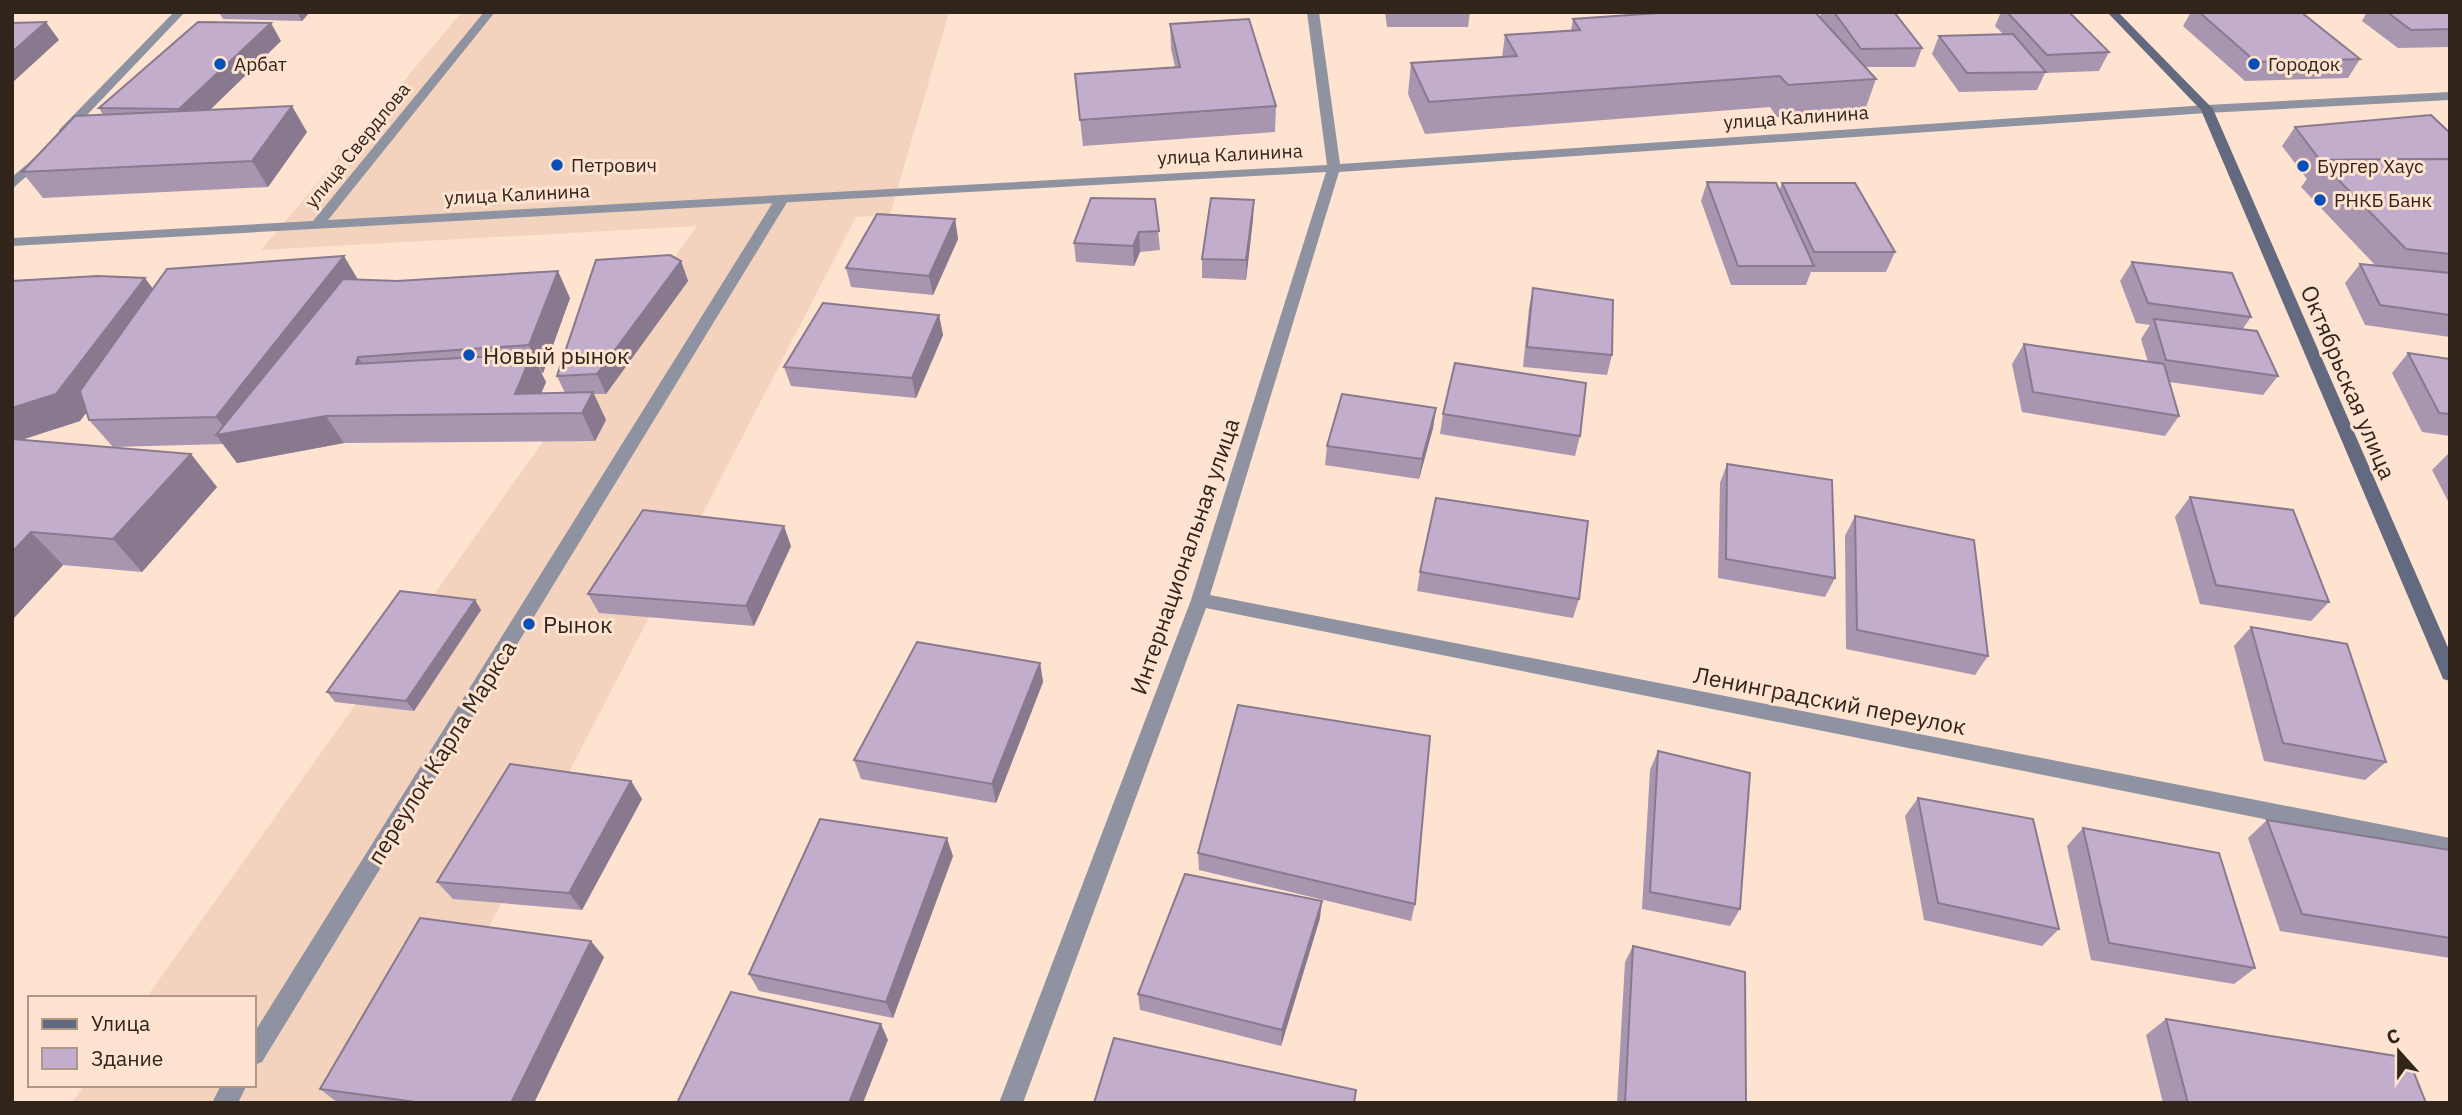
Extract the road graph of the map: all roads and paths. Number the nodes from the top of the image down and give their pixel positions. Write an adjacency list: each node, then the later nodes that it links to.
1 (180, 12): 8 (street)
2 (1313, 12): 7 (street, Интернациональная улица)
3 (2112, 12): 6 (main road)
4 (460, 49): 10 (street, улица Свердлова)
5 (2450, 96): 6 (street, улица Калинина)
6 (2207, 109): 7 (street, улица Калинина); 13 (main road, Октябрьская улица)
7 (1334, 168): 9 (street, улица Калинина); 12 (street, Интернациональная улица)
8 (12, 185)
9 (782, 199): 10 (street, улица Калинина); 15 (street, переулок Карла Маркса)
10 (322, 219): 11 (street, улица Калинина)
11 (12, 242)
12 (1200, 600): 14 (street, Ленинградский переулок); 18 (street, Интернациональная улица)
13 (2450, 674)
14 (2450, 848)
15 (256, 1051)
16 (233, 1087): 17 (street)
17 (224, 1103)
18 (1012, 1103)

